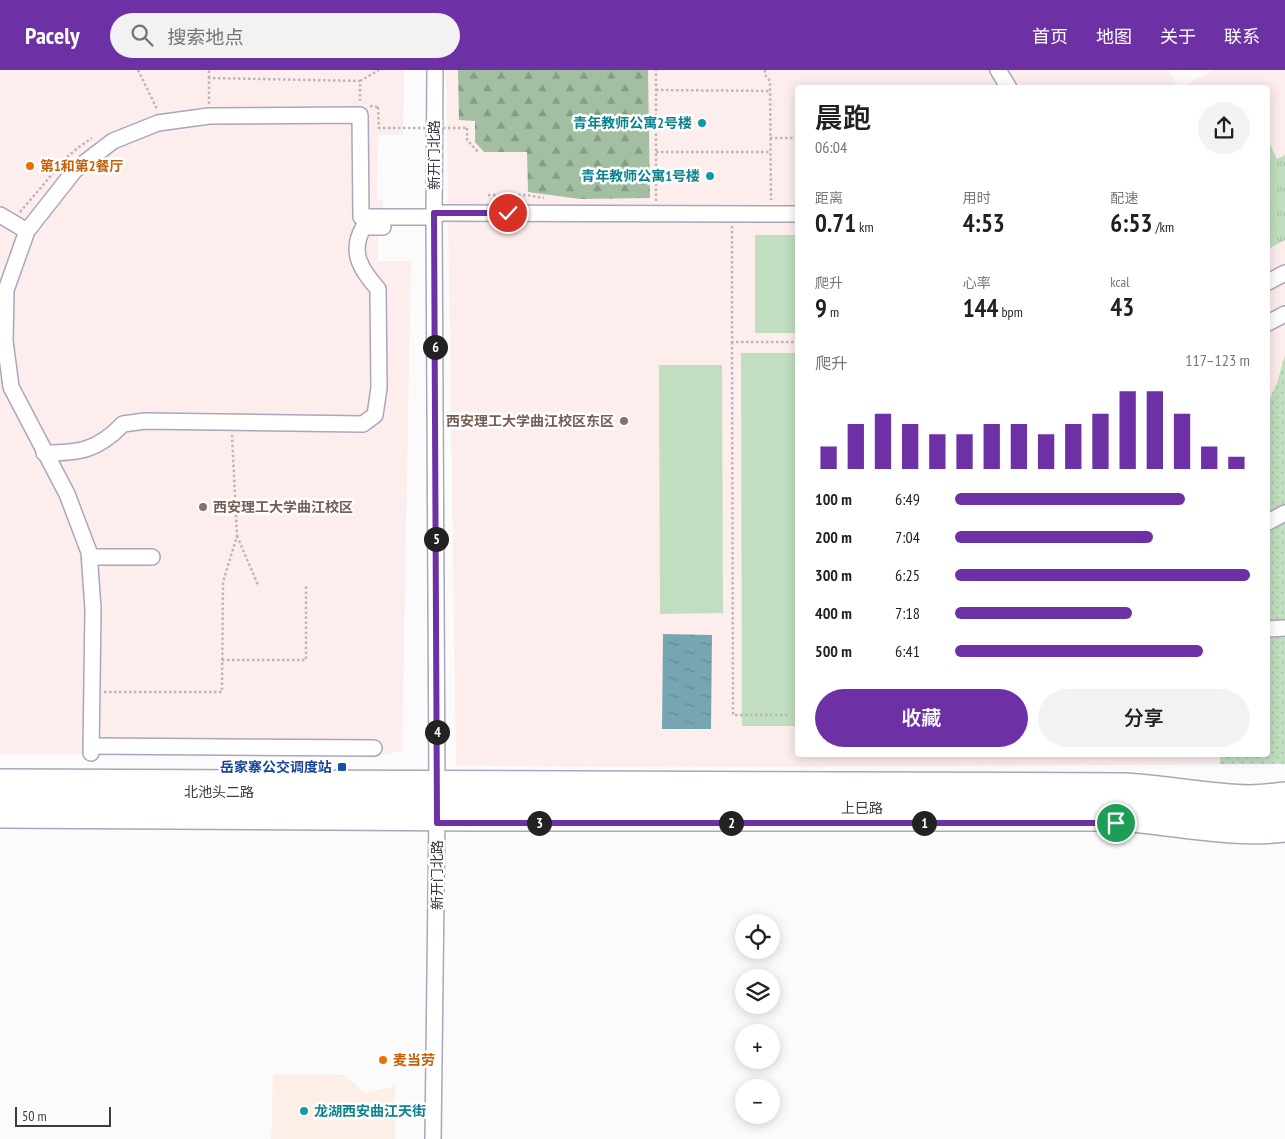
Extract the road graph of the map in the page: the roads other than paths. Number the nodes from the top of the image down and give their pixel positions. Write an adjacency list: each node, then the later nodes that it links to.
1 (435, 70): 6 (street, 新开门北路)
2 (998, 70): 3 (street)
3 (1007, 85)
4 (795, 214): 6 (street)
5 (0, 215): 7 (street)
6 (434, 219): 7 (street); 12 (street); 23 (street, 新开门北路)
7 (27, 231): 12 (street)
8 (1285, 273): 9 (street)
9 (1270, 281)
10 (1285, 314): 11 (street)
11 (1270, 322)
12 (44, 453): 15 (street)
13 (1285, 513): 14 (street)
14 (1270, 521)
15 (90, 557): 16 (street); 19 (street)
16 (152, 557)
17 (1285, 628): 18 (street)
18 (1270, 629)
19 (374, 748)
20 (0, 777): 23 (street)
21 (1285, 790): 23 (street)
22 (0, 792): 23 (main road, 北池头二路)
23 (437, 800): 24 (main road, 上巳路); 25 (main road, 北池头二路); 26 (main road, 上巳路); 27 (street); 28 (street); 29 (street, 新开门北路)
24 (1285, 804)
25 (0, 806)
26 (1285, 819)
27 (0, 820)
28 (1285, 834)
29 (433, 1139)

